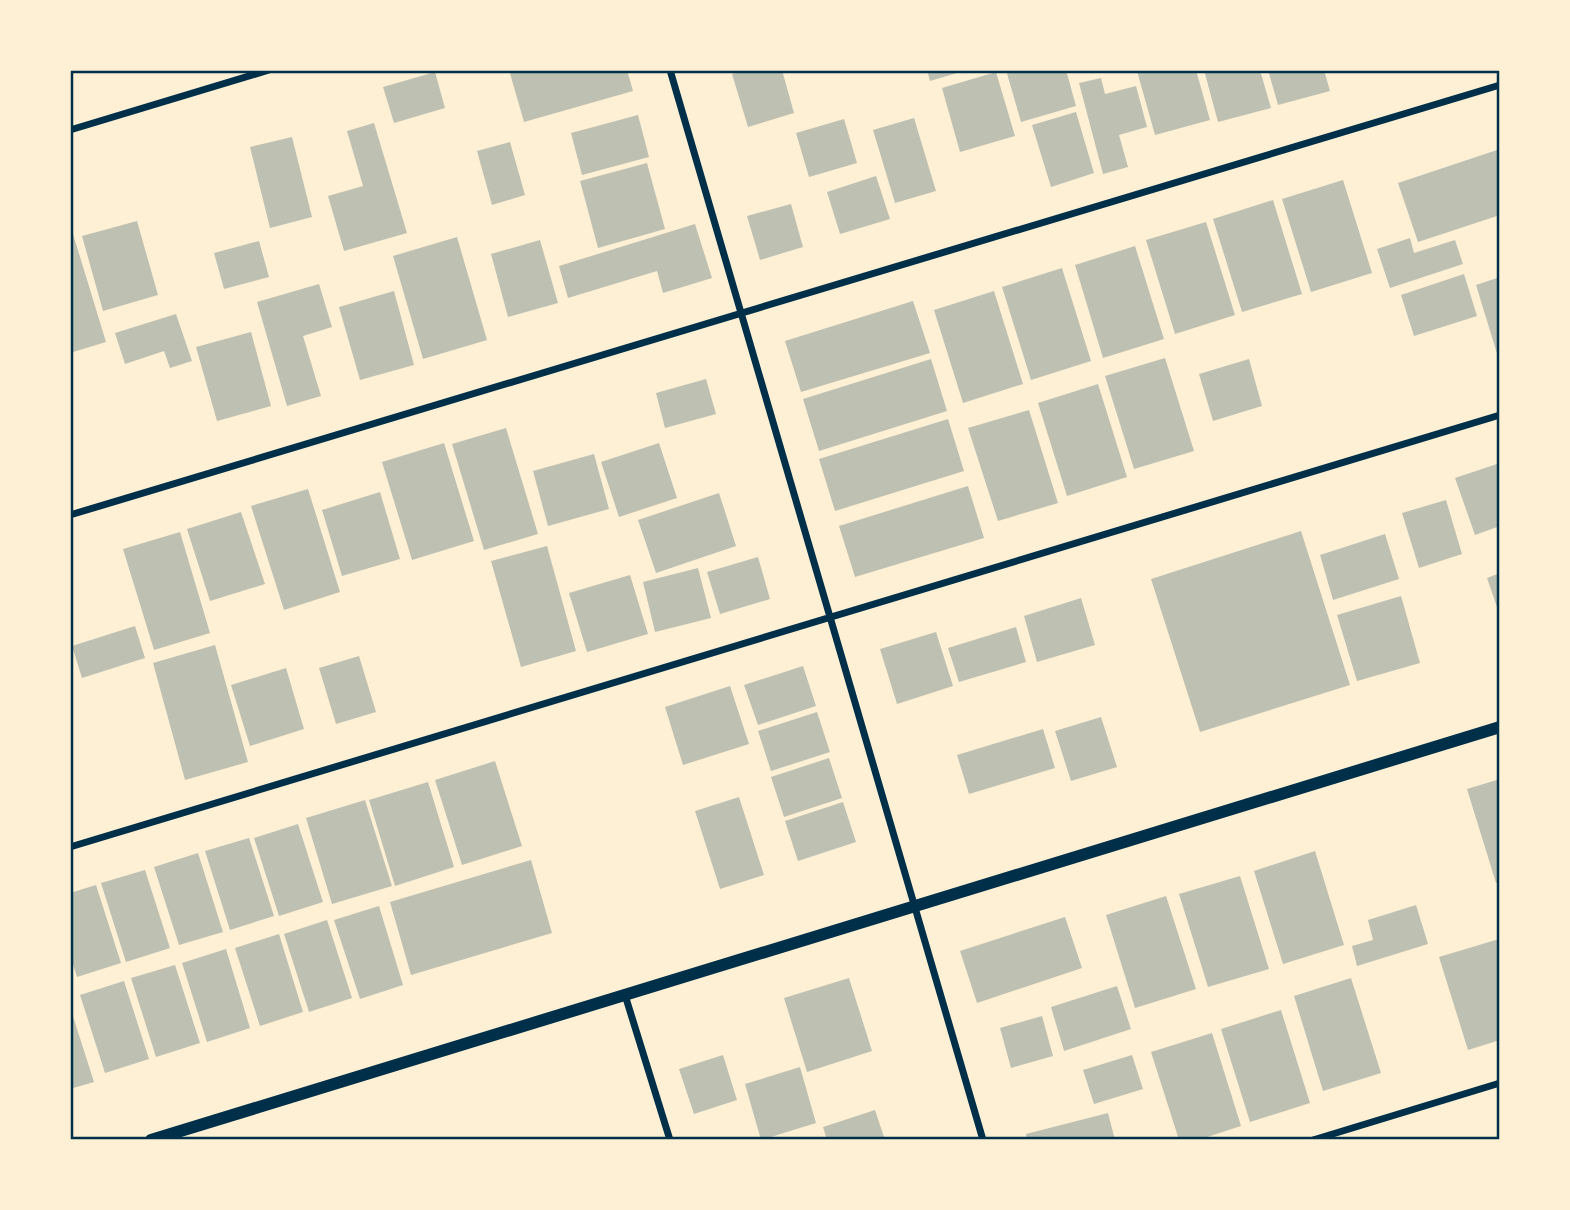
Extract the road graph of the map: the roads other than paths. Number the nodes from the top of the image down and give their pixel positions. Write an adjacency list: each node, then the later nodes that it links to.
1 (269, 70): 4 (street)
2 (670, 70): 5 (street)
3 (1500, 85): 5 (street)
4 (70, 130)
5 (741, 313): 7 (street); 8 (street)
6 (1500, 415): 8 (street)
7 (70, 515)
8 (830, 617): 10 (street); 11 (street)
9 (1500, 727): 11 (street)
10 (70, 847)
11 (914, 906): 12 (street); 16 (street)
12 (625, 995): 14 (street); 15 (street)
13 (1500, 1083): 17 (street)
14 (151, 1140)
15 (670, 1140)
16 (983, 1140)
17 (1313, 1140)

